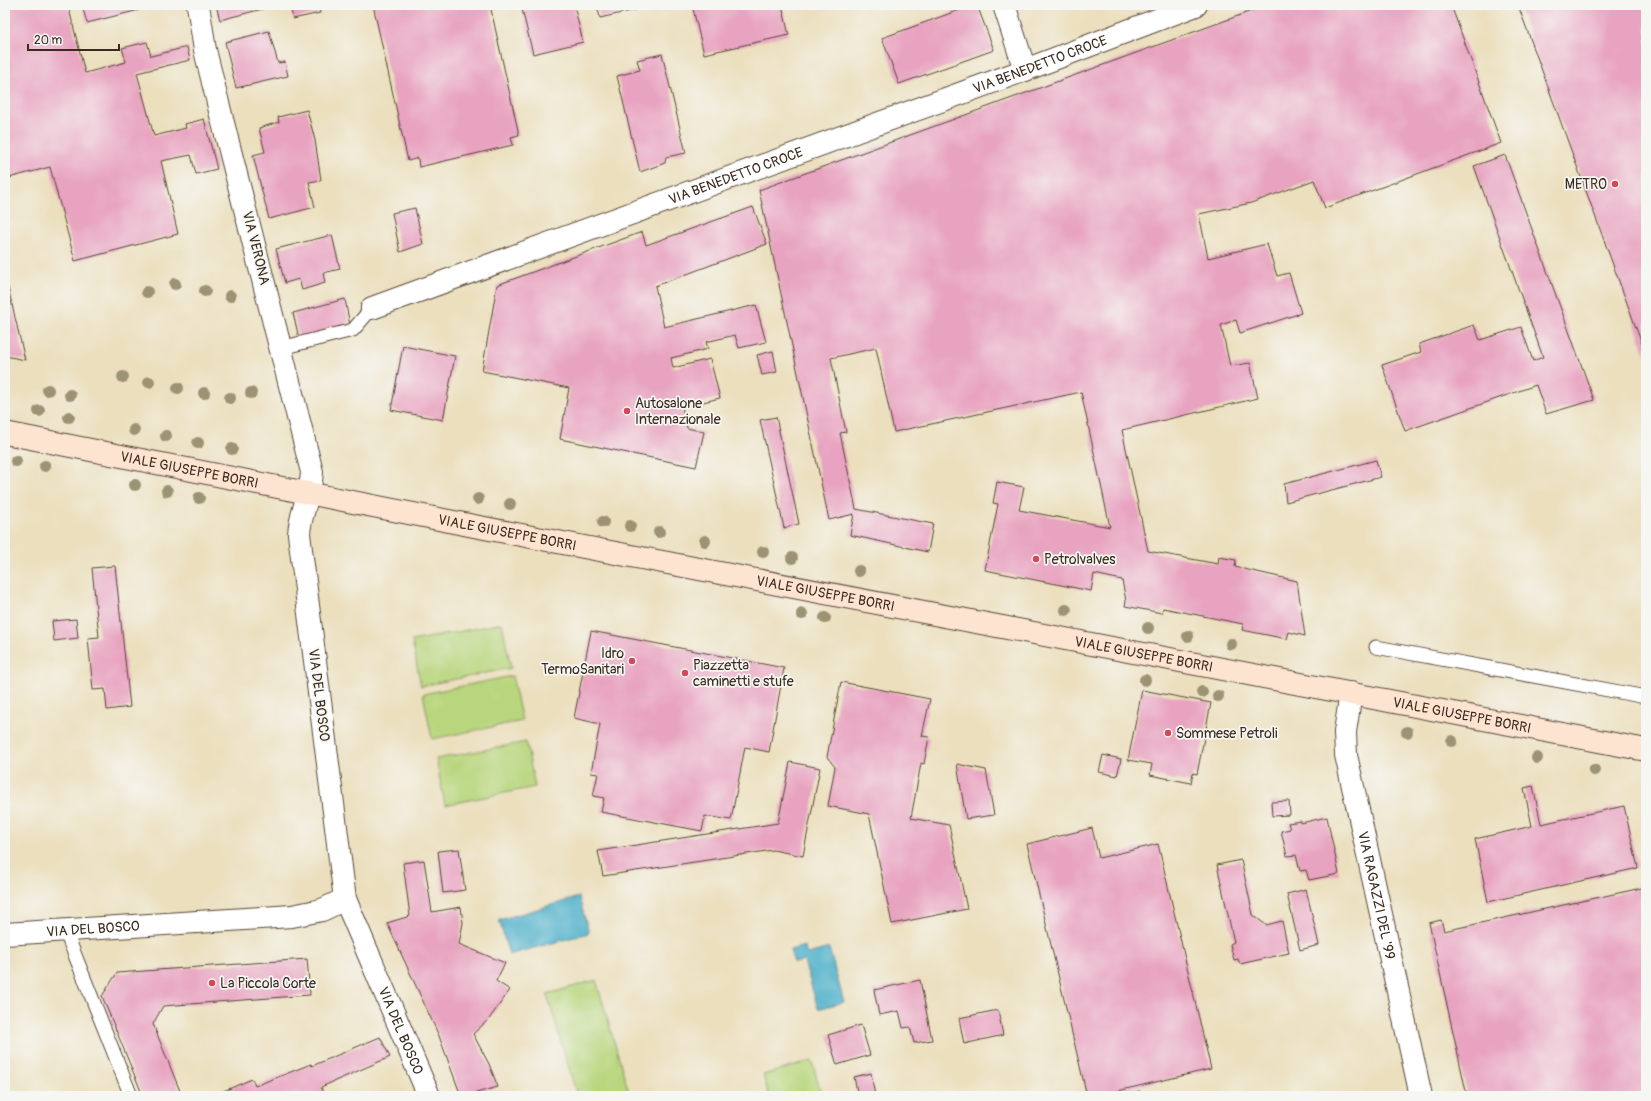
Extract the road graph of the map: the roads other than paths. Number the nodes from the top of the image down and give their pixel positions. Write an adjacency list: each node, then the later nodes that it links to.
1 (198, 5): 6 (street, VIA VERONA)
2 (1004, 5): 4 (street)
3 (1196, 5): 4 (street, VIA BENEDETTO CROCE)
4 (1025, 70): 5 (street, VIA BENEDETTO CROCE)
5 (372, 308): 6 (lane, VIA BENEDETTO CROCE)
6 (281, 348): 8 (street, VIA VERONA)
7 (5, 433): 8 (main road, VIALE GIUSEPPE BORRI)
8 (310, 492): 10 (main road, VIALE GIUSEPPE BORRI); 13 (street, VIA DEL BOSCO)
9 (1376, 647): 11 (lane)
10 (1350, 693): 12 (main road, VIALE GIUSEPPE BORRI); 18 (street, VIA RAGAZZI DEL '99)
11 (1646, 697)
12 (1646, 750)
13 (345, 900): 14 (street, VIA DEL BOSCO); 17 (street, VIA DEL BOSCO)
14 (65, 930): 15 (street, VIA DEL BOSCO); 16 (lane)
15 (5, 934)
16 (131, 1096)
17 (430, 1096)
18 (1421, 1096)

